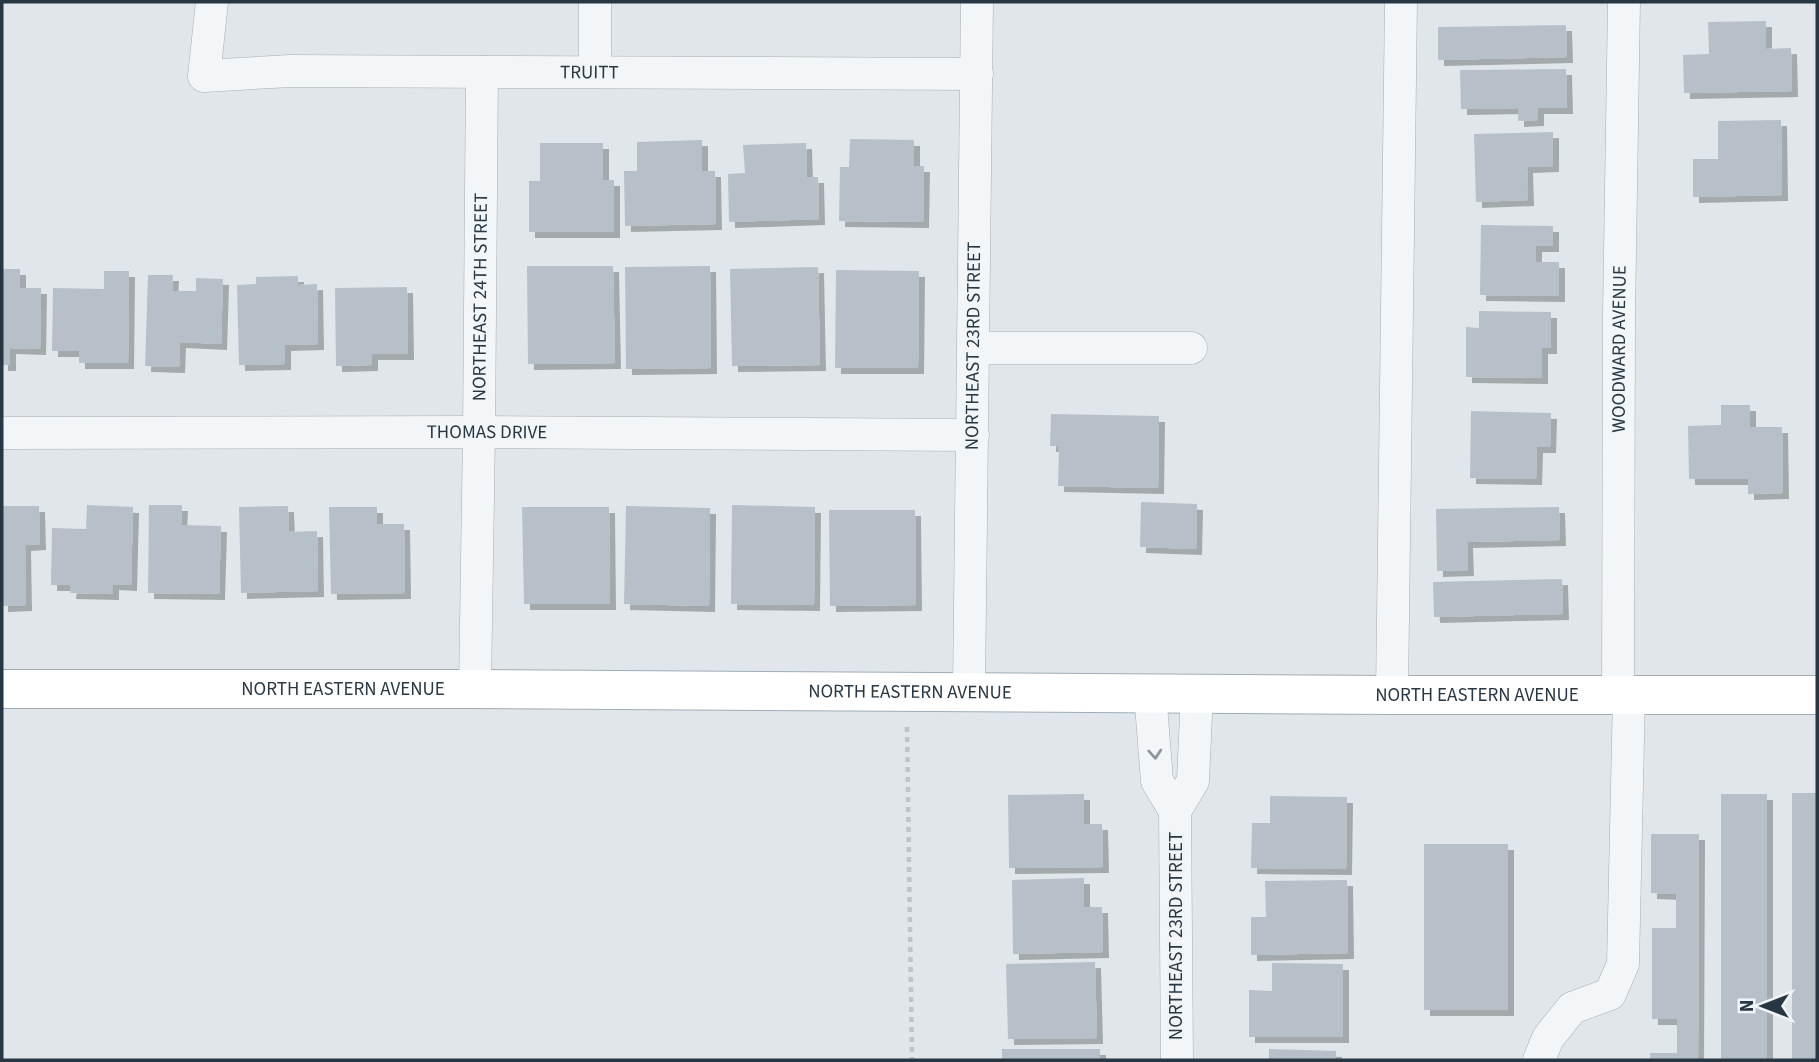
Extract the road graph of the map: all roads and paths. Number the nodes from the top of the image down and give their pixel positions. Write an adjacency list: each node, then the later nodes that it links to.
1 (212, 2): 6 (street, TRUITT)
2 (595, 2): 7 (street)
3 (977, 2): 8 (street, NORTHEAST 23RD STREET)
4 (1401, 2): 20 (street)
5 (1625, 2): 21 (street, WOODWARD AVENUE)
6 (482, 72): 7 (street, TRUITT); 11 (street, NORTHEAST 24TH STREET)
7 (595, 72): 8 (street, TRUITT)
8 (976, 74): 9 (street, NORTHEAST 23RD STREET)
9 (974, 348): 10 (street); 13 (street, NORTHEAST 23RD STREET)
10 (1191, 348)
11 (479, 432): 12 (street, THOMAS DRIVE); 13 (street, THOMAS DRIVE); 15 (street, NORTHEAST 24TH STREET)
12 (2, 433)
13 (973, 435): 17 (street, NORTHEAST 23RD STREET)
14 (2, 689): 15 (main road, NORTH EASTERN AVENUE)
15 (475, 689): 16 (main road, NORTH EASTERN AVENUE)
16 (906, 691): 17 (main road, NORTH EASTERN AVENUE); 24 (path)
17 (969, 691): 18 (main road, NORTH EASTERN AVENUE)
18 (1150, 692): 19 (main road, NORTH EASTERN AVENUE); 23 (street, NORTHEAST 23RD STREET, one-way to 23)
19 (1197, 693): 20 (main road, NORTH EASTERN AVENUE); 23 (street, NORTHEAST 23RD STREET)
20 (1392, 695): 21 (main road, NORTH EASTERN AVENUE)
21 (1623, 695): 22 (main road, NORTH EASTERN AVENUE); 26 (street, WOODWARD AVENUE)
22 (1817, 695)
23 (1175, 811): 25 (street, NORTHEAST 23RD STREET)
24 (912, 1060)
25 (1177, 1060)
26 (1539, 1060)

